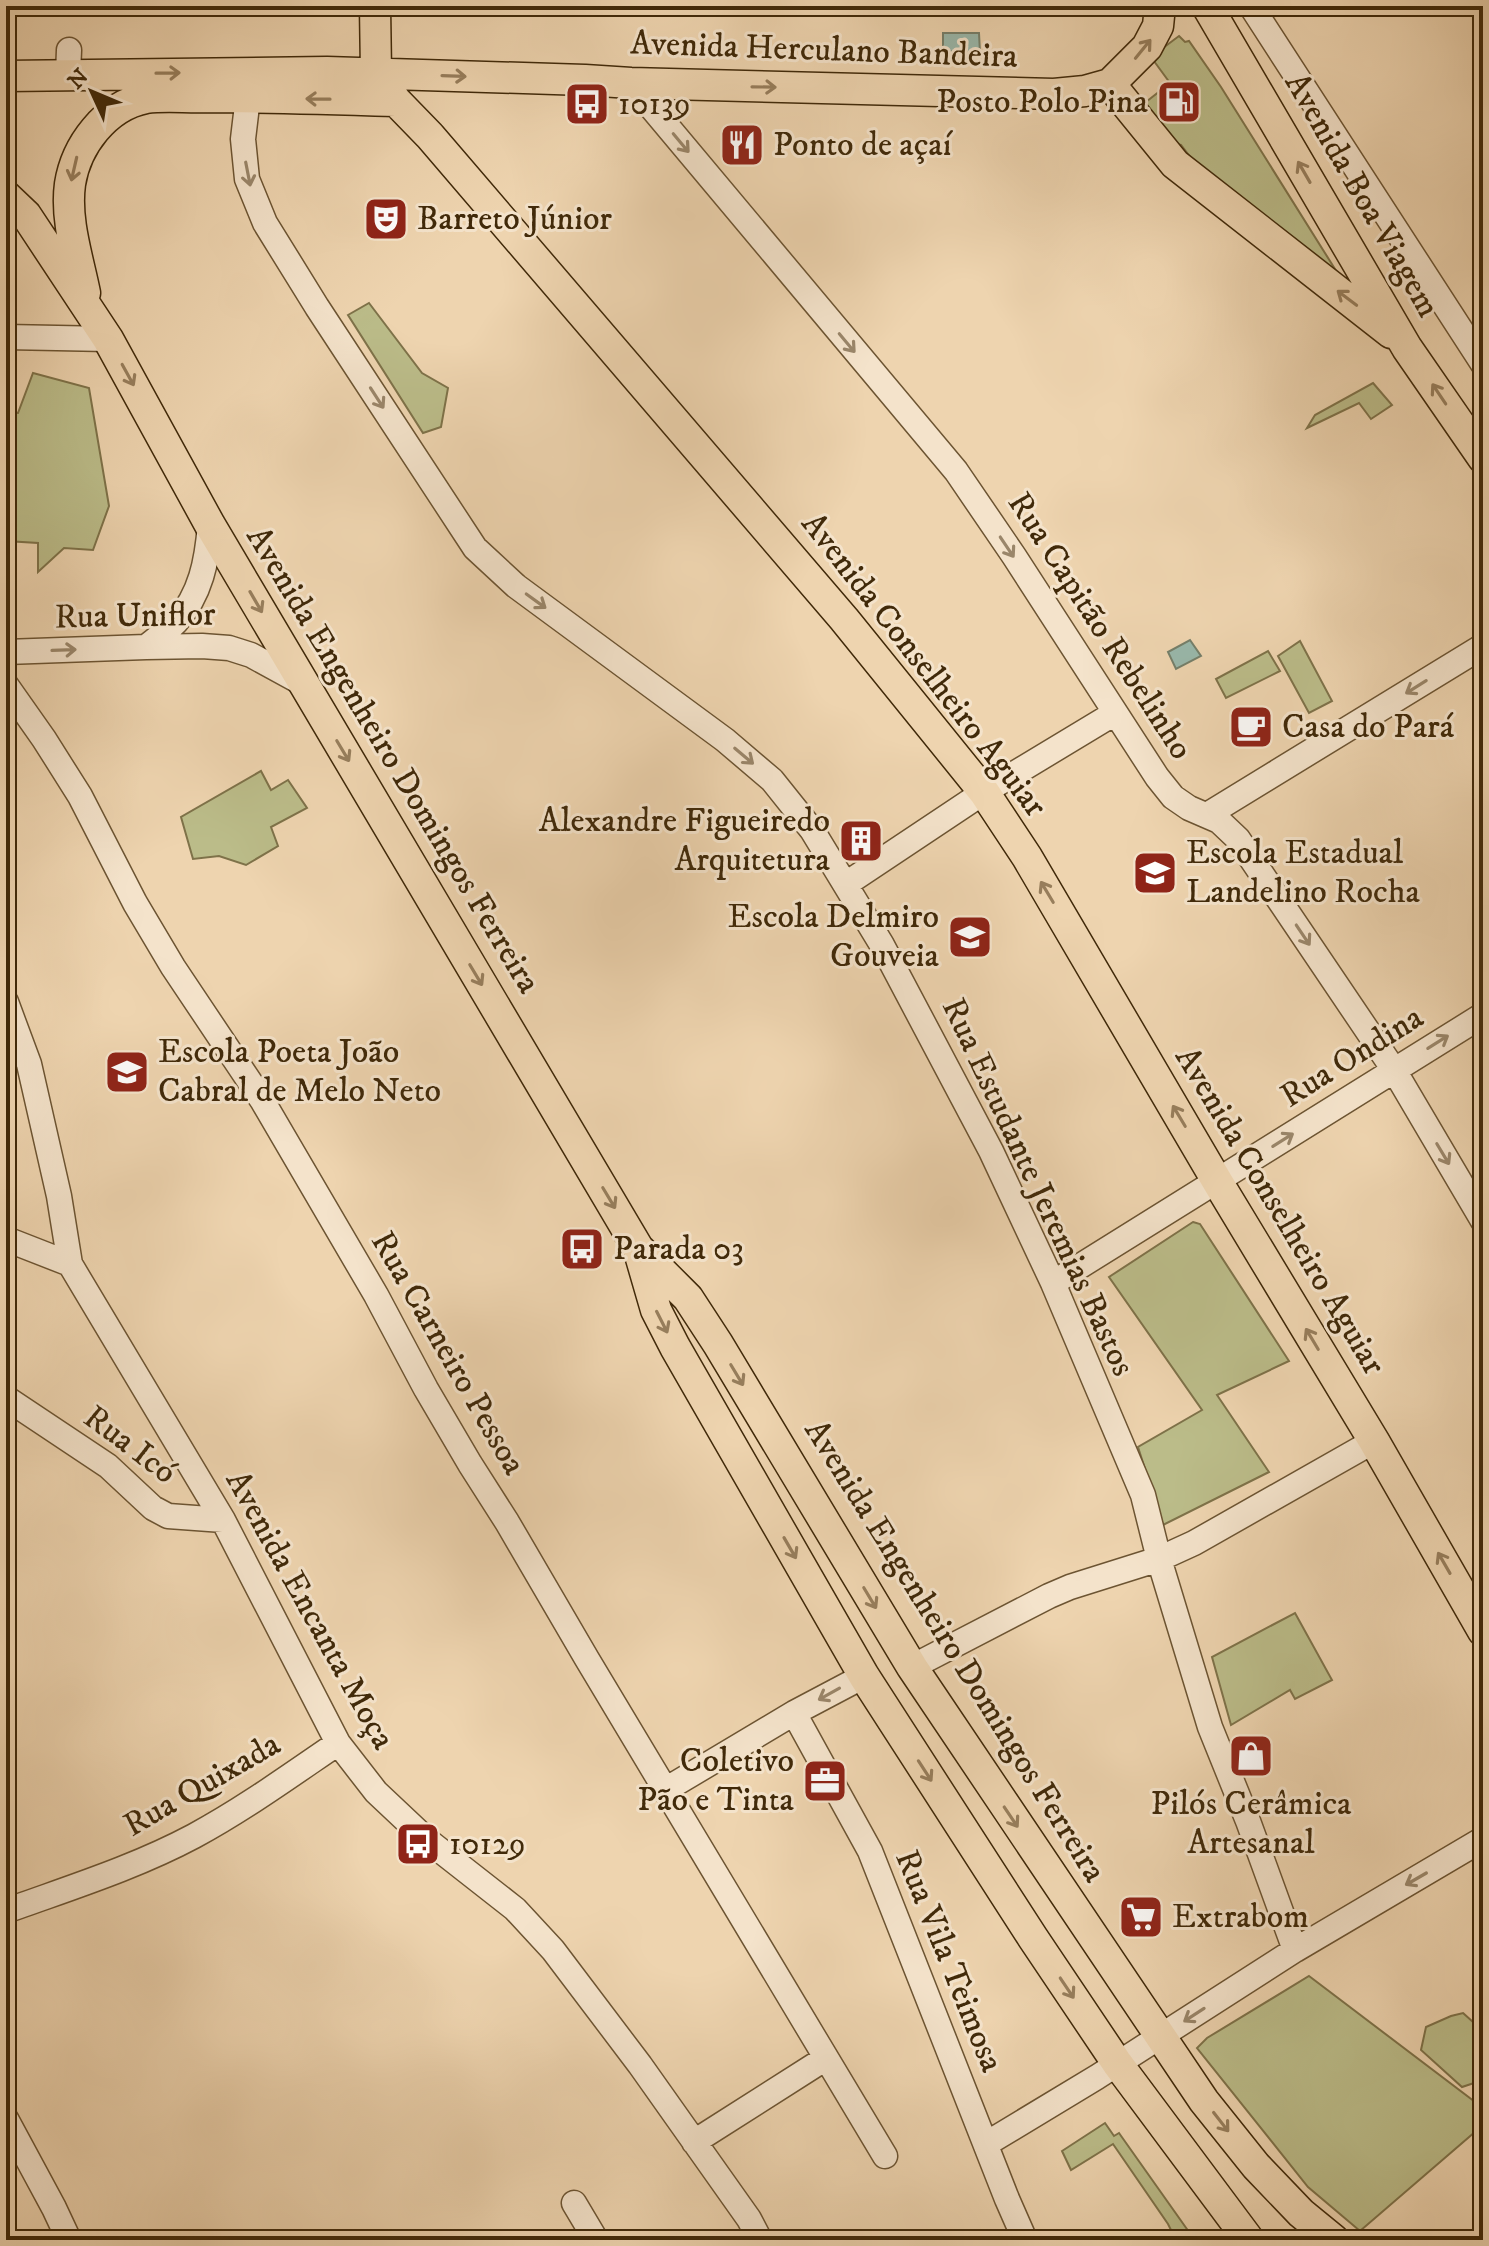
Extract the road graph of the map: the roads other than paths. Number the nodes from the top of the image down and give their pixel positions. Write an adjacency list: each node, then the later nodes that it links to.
1 (375, 6): 5 (main road)
2 (1160, 6): 8 (main road, one-way to 2)
3 (1207, 6): 15 (main road, Avenida Boa Viagem, one-way to 3)
4 (1251, 6): 16 (street)
5 (376, 73): 6 (main road, Avenida Herculano Bandeira, one-way to 5); 7 (main road, Avenida Herculano Bandeira, one-way to 7); 10 (main road, Avenida Conselheiro Aguiar)
6 (6, 76)
7 (631, 83): 8 (main road, Avenida Herculano Bandeira, one-way to 8); 24 (street, Rua Capitão Rebelinho, one-way to 24)
8 (1110, 84): 15 (main road, one-way to 8)
9 (248, 97): 10 (main road, one-way to 9); 12 (main road, Avenida Engenheiro Domingos Ferreira, one-way to 12); 27 (street, Rua Estudante Jeremias Bastos, one-way to 27)
10 (396, 101): 25 (main road, Avenida Conselheiro Aguiar)
11 (6, 196): 12 (main road, Avenida Engenheiro Domingos Ferreira)
12 (88, 307): 14 (main road, Avenida Engenheiro Domingos Ferreira)
13 (6, 337): 14 (street)
14 (108, 339): 18 (main road, Avenida Engenheiro Domingos Ferreira, one-way to 18)
15 (1407, 348): 17 (main road, Avenida Boa Viagem, one-way to 15)
16 (1483, 364)
17 (1483, 458)
18 (210, 525): 20 (street); 22 (main road, Avenida Engenheiro Domingos Ferreira, one-way to 22)
19 (1483, 646): 26 (street, one-way to 26)
20 (146, 647): 21 (street, Rua Uniflor, one-way to 20); 22 (street, Rua Uniflor)
21 (6, 652)
22 (304, 684): 34 (main road, Avenida Engenheiro Domingos Ferreira, one-way to 34)
23 (6, 685): 46 (street, Rua Carneiro Pessoa)
24 (1115, 713): 25 (street); 26 (street, Rua Capitão Rebelinho)
25 (984, 792): 27 (street); 31 (main road, Avenida Conselheiro Aguiar, one-way to 25)
26 (1207, 815): 30 (street, Rua Capitão Rebelinho, one-way to 30)
27 (846, 884): 36 (street, Rua Estudante Jeremias Bastos)
28 (6, 1002): 35 (street, Avenida Encanta Moça)
29 (1483, 1015): 30 (street, Rua Ondina, one-way to 29)
30 (1394, 1070): 31 (street, Rua Ondina, one-way to 30); 32 (street, Rua Capitão Rebelinho, one-way to 32)
31 (1217, 1181): 36 (street, Rua Ondina); 38 (main road, Avenida Conselheiro Aguiar, one-way to 31)
32 (1483, 1221)
33 (6, 1239): 35 (street)
34 (638, 1248): 42 (main road, Avenida Engenheiro Domingos Ferreira, one-way to 42); 43 (main road, Avenida Engenheiro Domingos Ferreira, one-way to 43)
35 (70, 1264): 39 (street, Avenida Encanta Moça)
36 (1053, 1283): 40 (street, Rua Estudante Jeremias Bastos)
37 (6, 1398): 39 (street, Rua Icó)
38 (1374, 1441): 40 (street); 41 (main road, Avenida Conselheiro Aguiar, one-way to 38)
39 (223, 1520): 45 (street, Avenida Encanta Moça)
40 (1159, 1559): 42 (street); 49 (street, Rua Estudante Jeremias Bastos)
41 (1483, 1631)
42 (912, 1667): 50 (main road, Avenida Engenheiro Domingos Ferreira, one-way to 50)
43 (864, 1676): 44 (street, one-way to 44); 52 (main road, Avenida Engenheiro Domingos Ferreira, one-way to 52)
44 (794, 1713): 46 (street); 55 (street, Rua Vila Teimosa)
45 (338, 1743): 48 (street, Rua Quixada); 54 (street, Avenida Encanta Moça)
46 (665, 1790): 51 (street, Rua Carneiro Pessoa)
47 (1483, 1839): 49 (street, one-way to 49)
48 (6, 1911)
49 (1295, 1950): 50 (street, one-way to 50)
50 (1160, 2036): 52 (street); 64 (main road, Avenida Engenheiro Domingos Ferreira, one-way to 64)
51 (826, 2058): 54 (street); 57 (street, Rua Carneiro Pessoa)
52 (1117, 2063): 55 (street); 63 (main road, Avenida Engenheiro Domingos Ferreira)
53 (6, 2119): 56 (street)
54 (694, 2142): 61 (street, Avenida Encanta Moça)
55 (986, 2144): 62 (street, Rua Vila Teimosa)
56 (14, 2156): 59 (street)
57 (885, 2156)
58 (574, 2203): 60 (street)
59 (69, 2240)
60 (596, 2240)
61 (760, 2240)
62 (1025, 2240)
63 (1249, 2240)
64 (1334, 2240)

